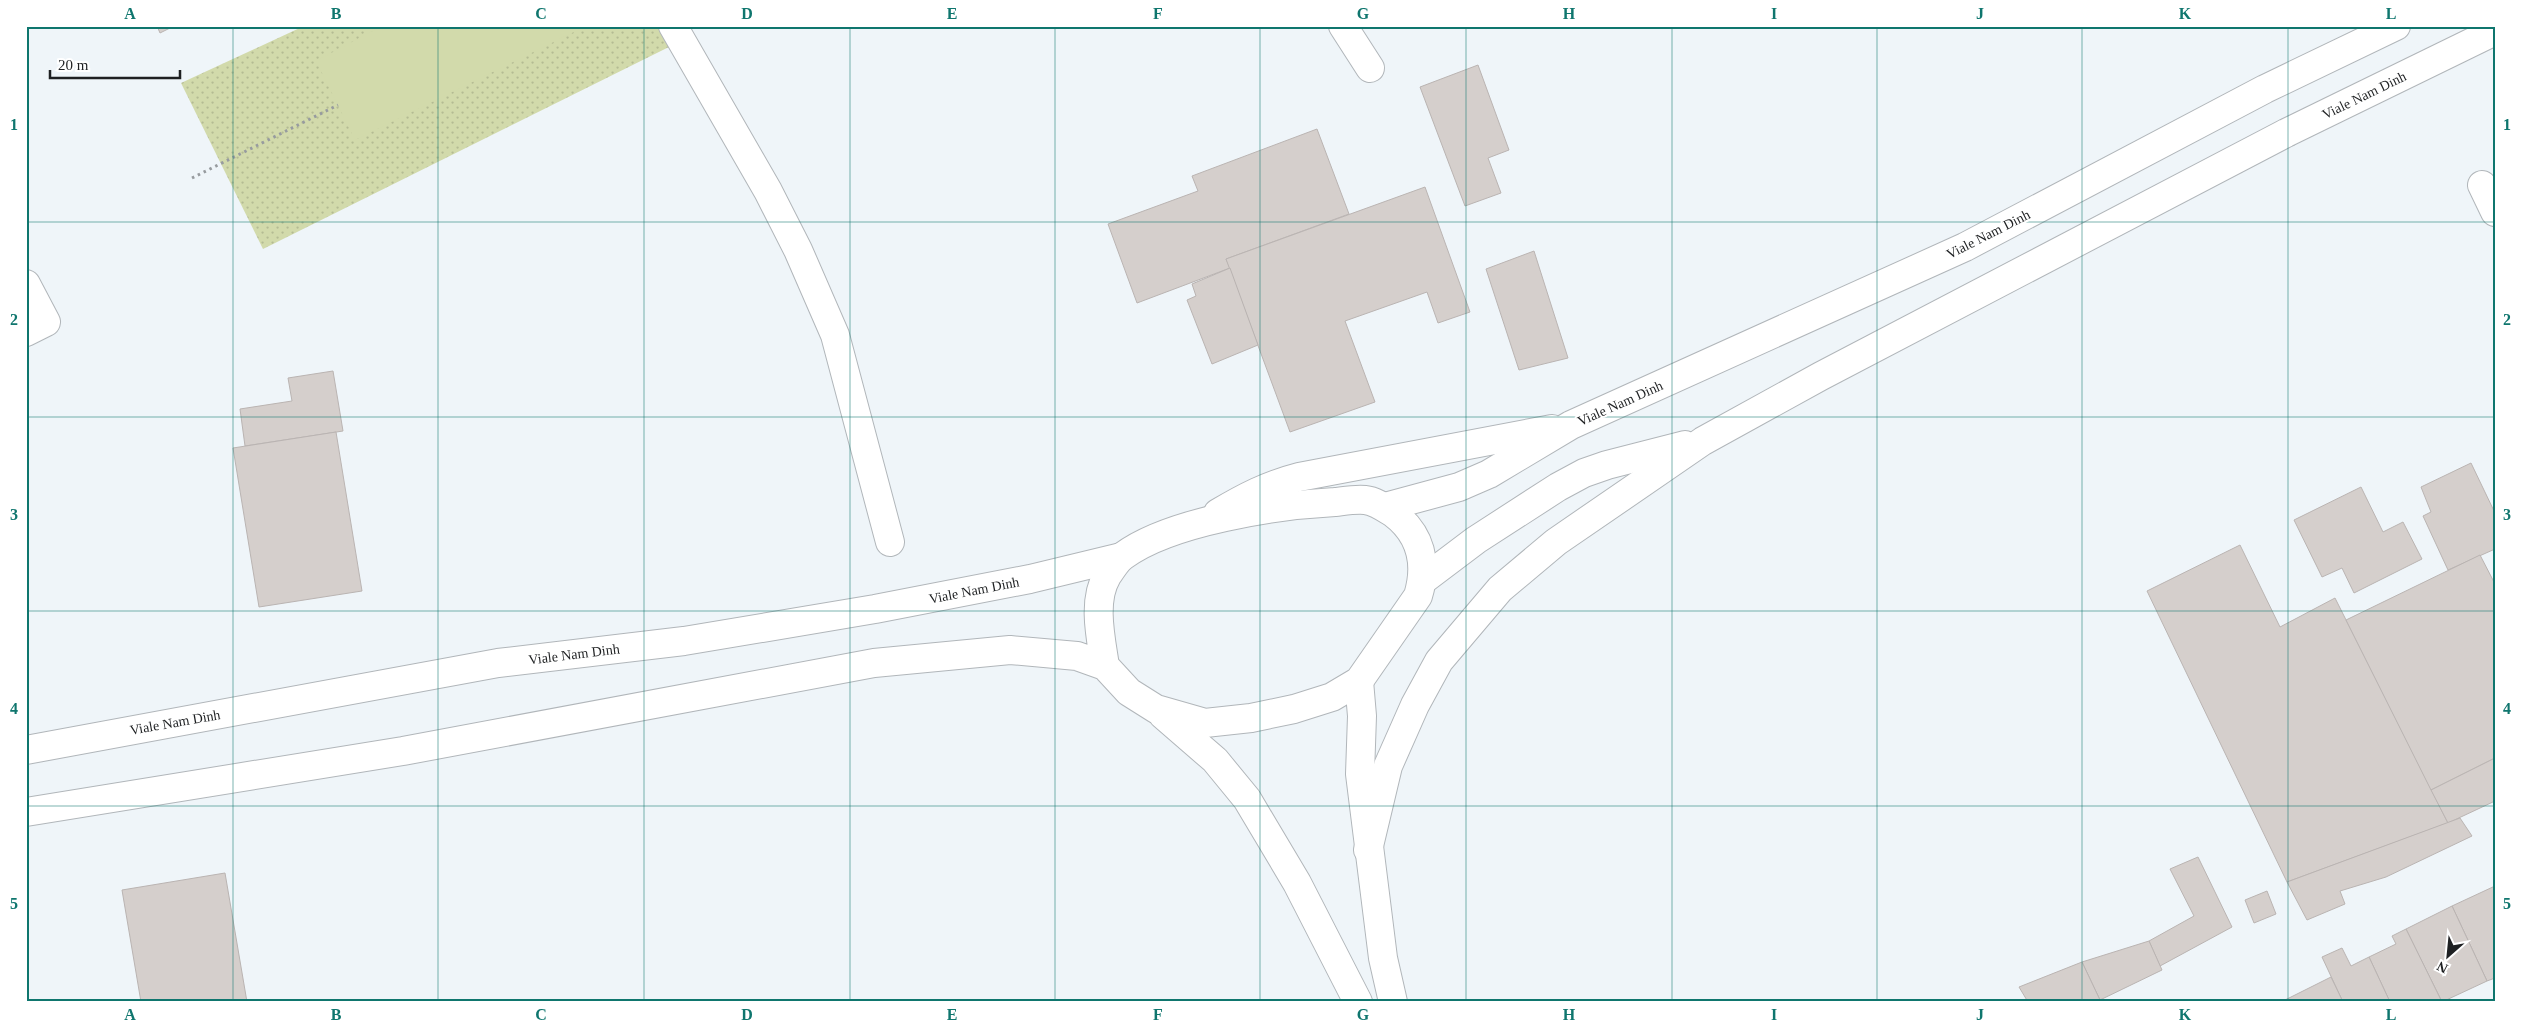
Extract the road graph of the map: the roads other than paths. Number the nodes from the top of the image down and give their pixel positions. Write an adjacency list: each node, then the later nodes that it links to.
1 (673, 26): 14 (main road)
2 (1343, 26): 5 (main road)
3 (2396, 26): 10 (main road, Viale Nam Dinh)
4 (2495, 31): 11 (main road, Viale Nam Dinh, bridge)
5 (1370, 68)
6 (2482, 185): 7 (main road)
7 (2495, 212)
8 (26, 284): 9 (main road)
9 (26, 332)
10 (1571, 425): 12 (main road); 13 (main road)
11 (1703, 441): 16 (main road); 22 (main road)
12 (1385, 507): 13 (main road, Viale Nam Dinh); 16 (main road, Viale Nam Dinh)
13 (1202, 523): 15 (main road, Viale Nam Dinh)
14 (890, 542)
15 (1121, 557): 17 (main road, Viale Nam Dinh); 20 (main road, Viale Nam Dinh)
16 (1423, 580): 18 (main road, Viale Nam Dinh)
17 (1106, 666): 19 (main road, Viale Nam Dinh); 21 (main road, Viale Nam Dinh)
18 (1359, 681): 19 (main road, Viale Nam Dinh); 22 (main road)
19 (1156, 709): 23 (main road)
20 (26, 750)
21 (26, 812)
22 (1368, 850): 24 (main road)
23 (1358, 1002)
24 (1392, 1002)

